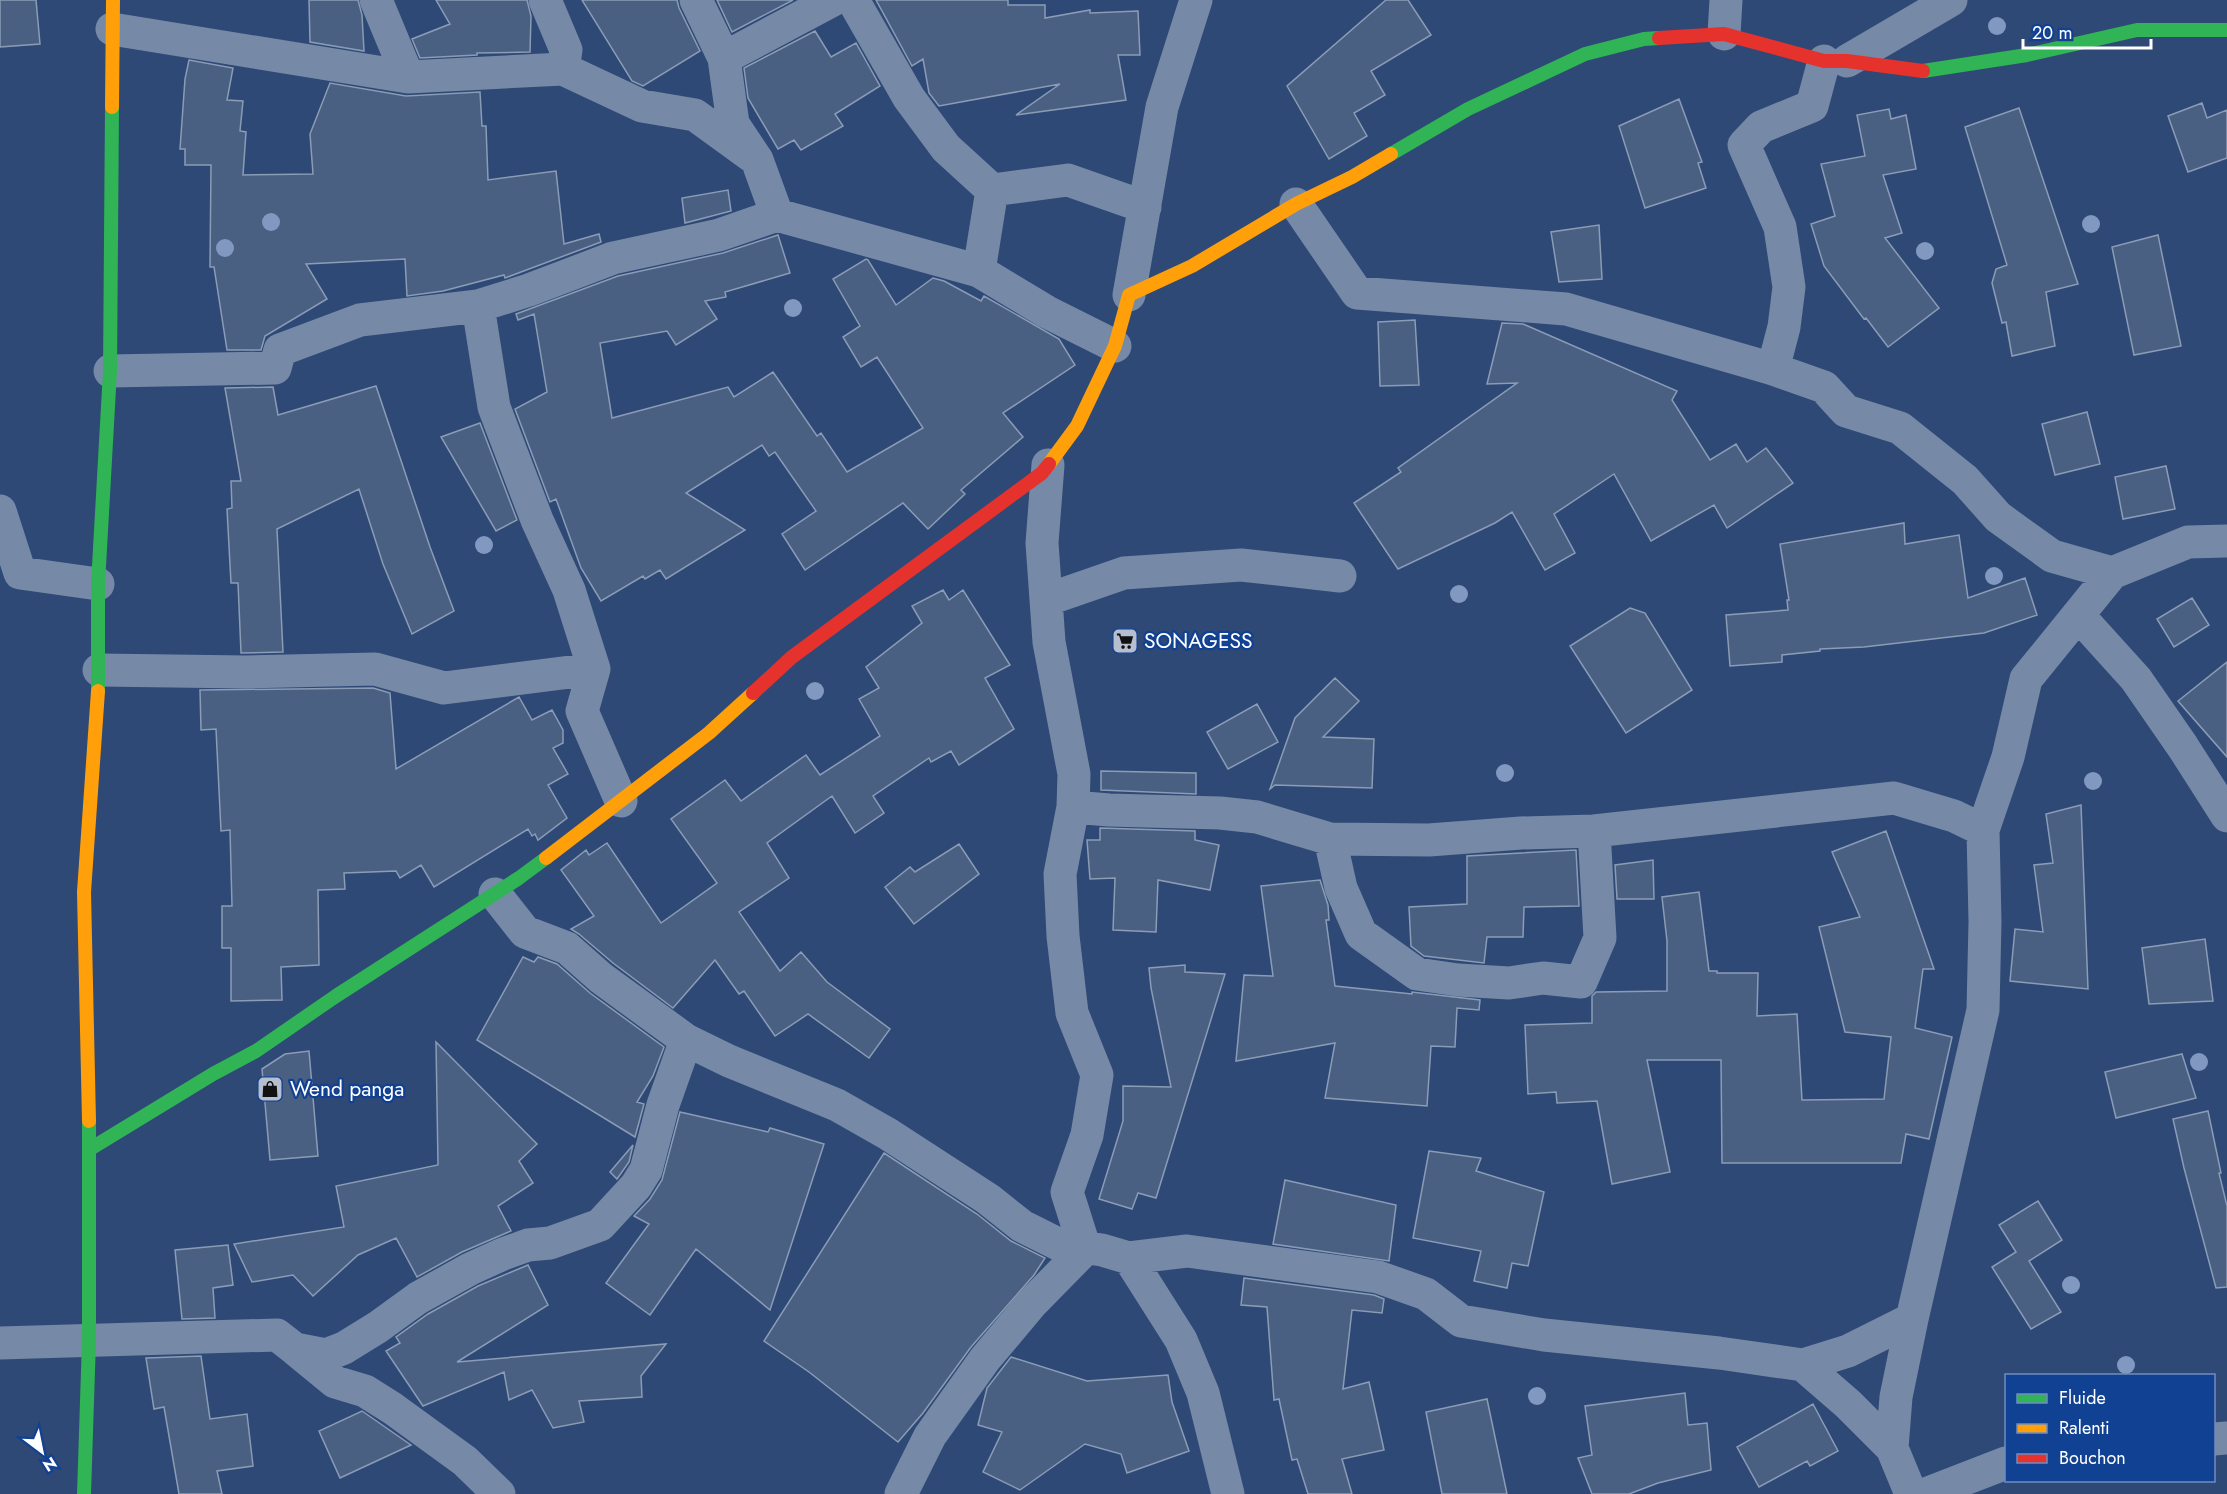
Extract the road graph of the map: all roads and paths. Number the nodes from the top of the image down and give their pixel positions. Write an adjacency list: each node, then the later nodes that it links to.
1 (376, 0): 15 (street)
2 (545, 0): 14 (street)
3 (696, 0): 12 (street)
4 (833, 0): 12 (street)
5 (853, 0): 17 (street)
6 (1196, 0): 19 (street)
7 (1726, 0): 11 (street)
8 (1951, 0): 13 (street)
9 (112, 15): 15 (street); 26 (street)
10 (2227, 30): 13 (street)
11 (1724, 34): 13 (street); 18 (street)
12 (724, 58): 16 (street)
13 (1835, 61): 25 (street)
14 (562, 69): 15 (street); 16 (street)
15 (408, 77)
16 (757, 159): 20 (street)
17 (992, 190): 19 (street); 21 (street)
18 (1296, 204): 22 (street); 25 (street)
19 (1145, 207): 22 (street)
20 (777, 215): 21 (street); 23 (street)
21 (979, 271): 24 (street)
22 (1129, 295): 24 (street)
23 (478, 306): 26 (street); 35 (street)
24 (1115, 346): 27 (street)
25 (1773, 369): 30 (street)
26 (110, 371): 32 (street)
27 (1048, 465): 33 (street); 37 (street)
28 (0, 511): 32 (street)
29 (2227, 540): 30 (street)
30 (2112, 573): 34 (street)
31 (1340, 576): 33 (street)
32 (98, 584): 36 (street)
33 (1046, 600): 38 (street)
34 (2079, 616): 39 (street); 40 (street)
35 (594, 669): 36 (street); 37 (street)
36 (99, 670): 45 (street)
37 (621, 801): 43 (street)
38 (1073, 807): 42 (street); 46 (street)
39 (2227, 816)
40 (1983, 830): 41 (street); 48 (street)
41 (1594, 831): 42 (street); 42 (street)
42 (1330, 839)
43 (495, 894): 44 (street); 45 (street)
44 (686, 1040): 46 (street); 51 (street)
45 (90, 1149): 49 (street)
46 (1085, 1249): 47 (street); 57 (street)
47 (1129, 1258): 52 (street); 58 (street)
48 (1912, 1319): 52 (street); 53 (street)
49 (89, 1340): 50 (street); 51 (street); 55 (street)
50 (0, 1343)
51 (295, 1349): 56 (street)
52 (1803, 1365): 53 (street)
53 (1892, 1448): 59 (street)
54 (2005, 1464): 60 (street)
55 (84, 1494)
56 (500, 1494)
57 (901, 1494)
58 (1228, 1494)
59 (1911, 1494)
60 (1926, 1494)

